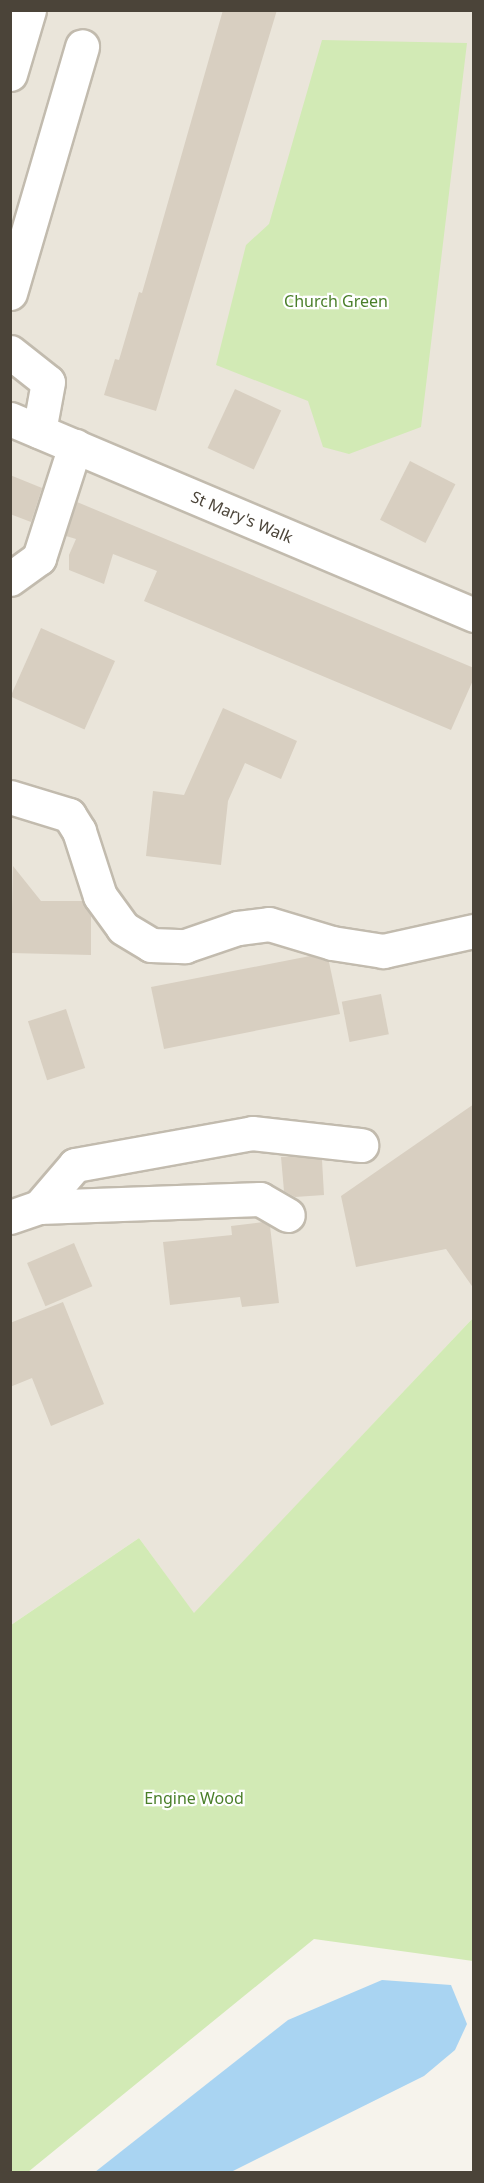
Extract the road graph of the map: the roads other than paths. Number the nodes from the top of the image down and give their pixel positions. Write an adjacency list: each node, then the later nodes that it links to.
1 (29, 10): 3 (street)
2 (82, 46): 4 (street)
3 (10, 74)
4 (10, 293)
5 (10, 352): 6 (street)
6 (25, 425): 7 (street, St Mary's Walk)
7 (75, 446): 8 (street); 9 (street, St Mary's Walk)
8 (10, 579)
9 (474, 615)
10 (10, 797): 11 (street)
11 (474, 931)
12 (361, 1145): 13 (street)
13 (25, 1212): 14 (street)
14 (288, 1215)

